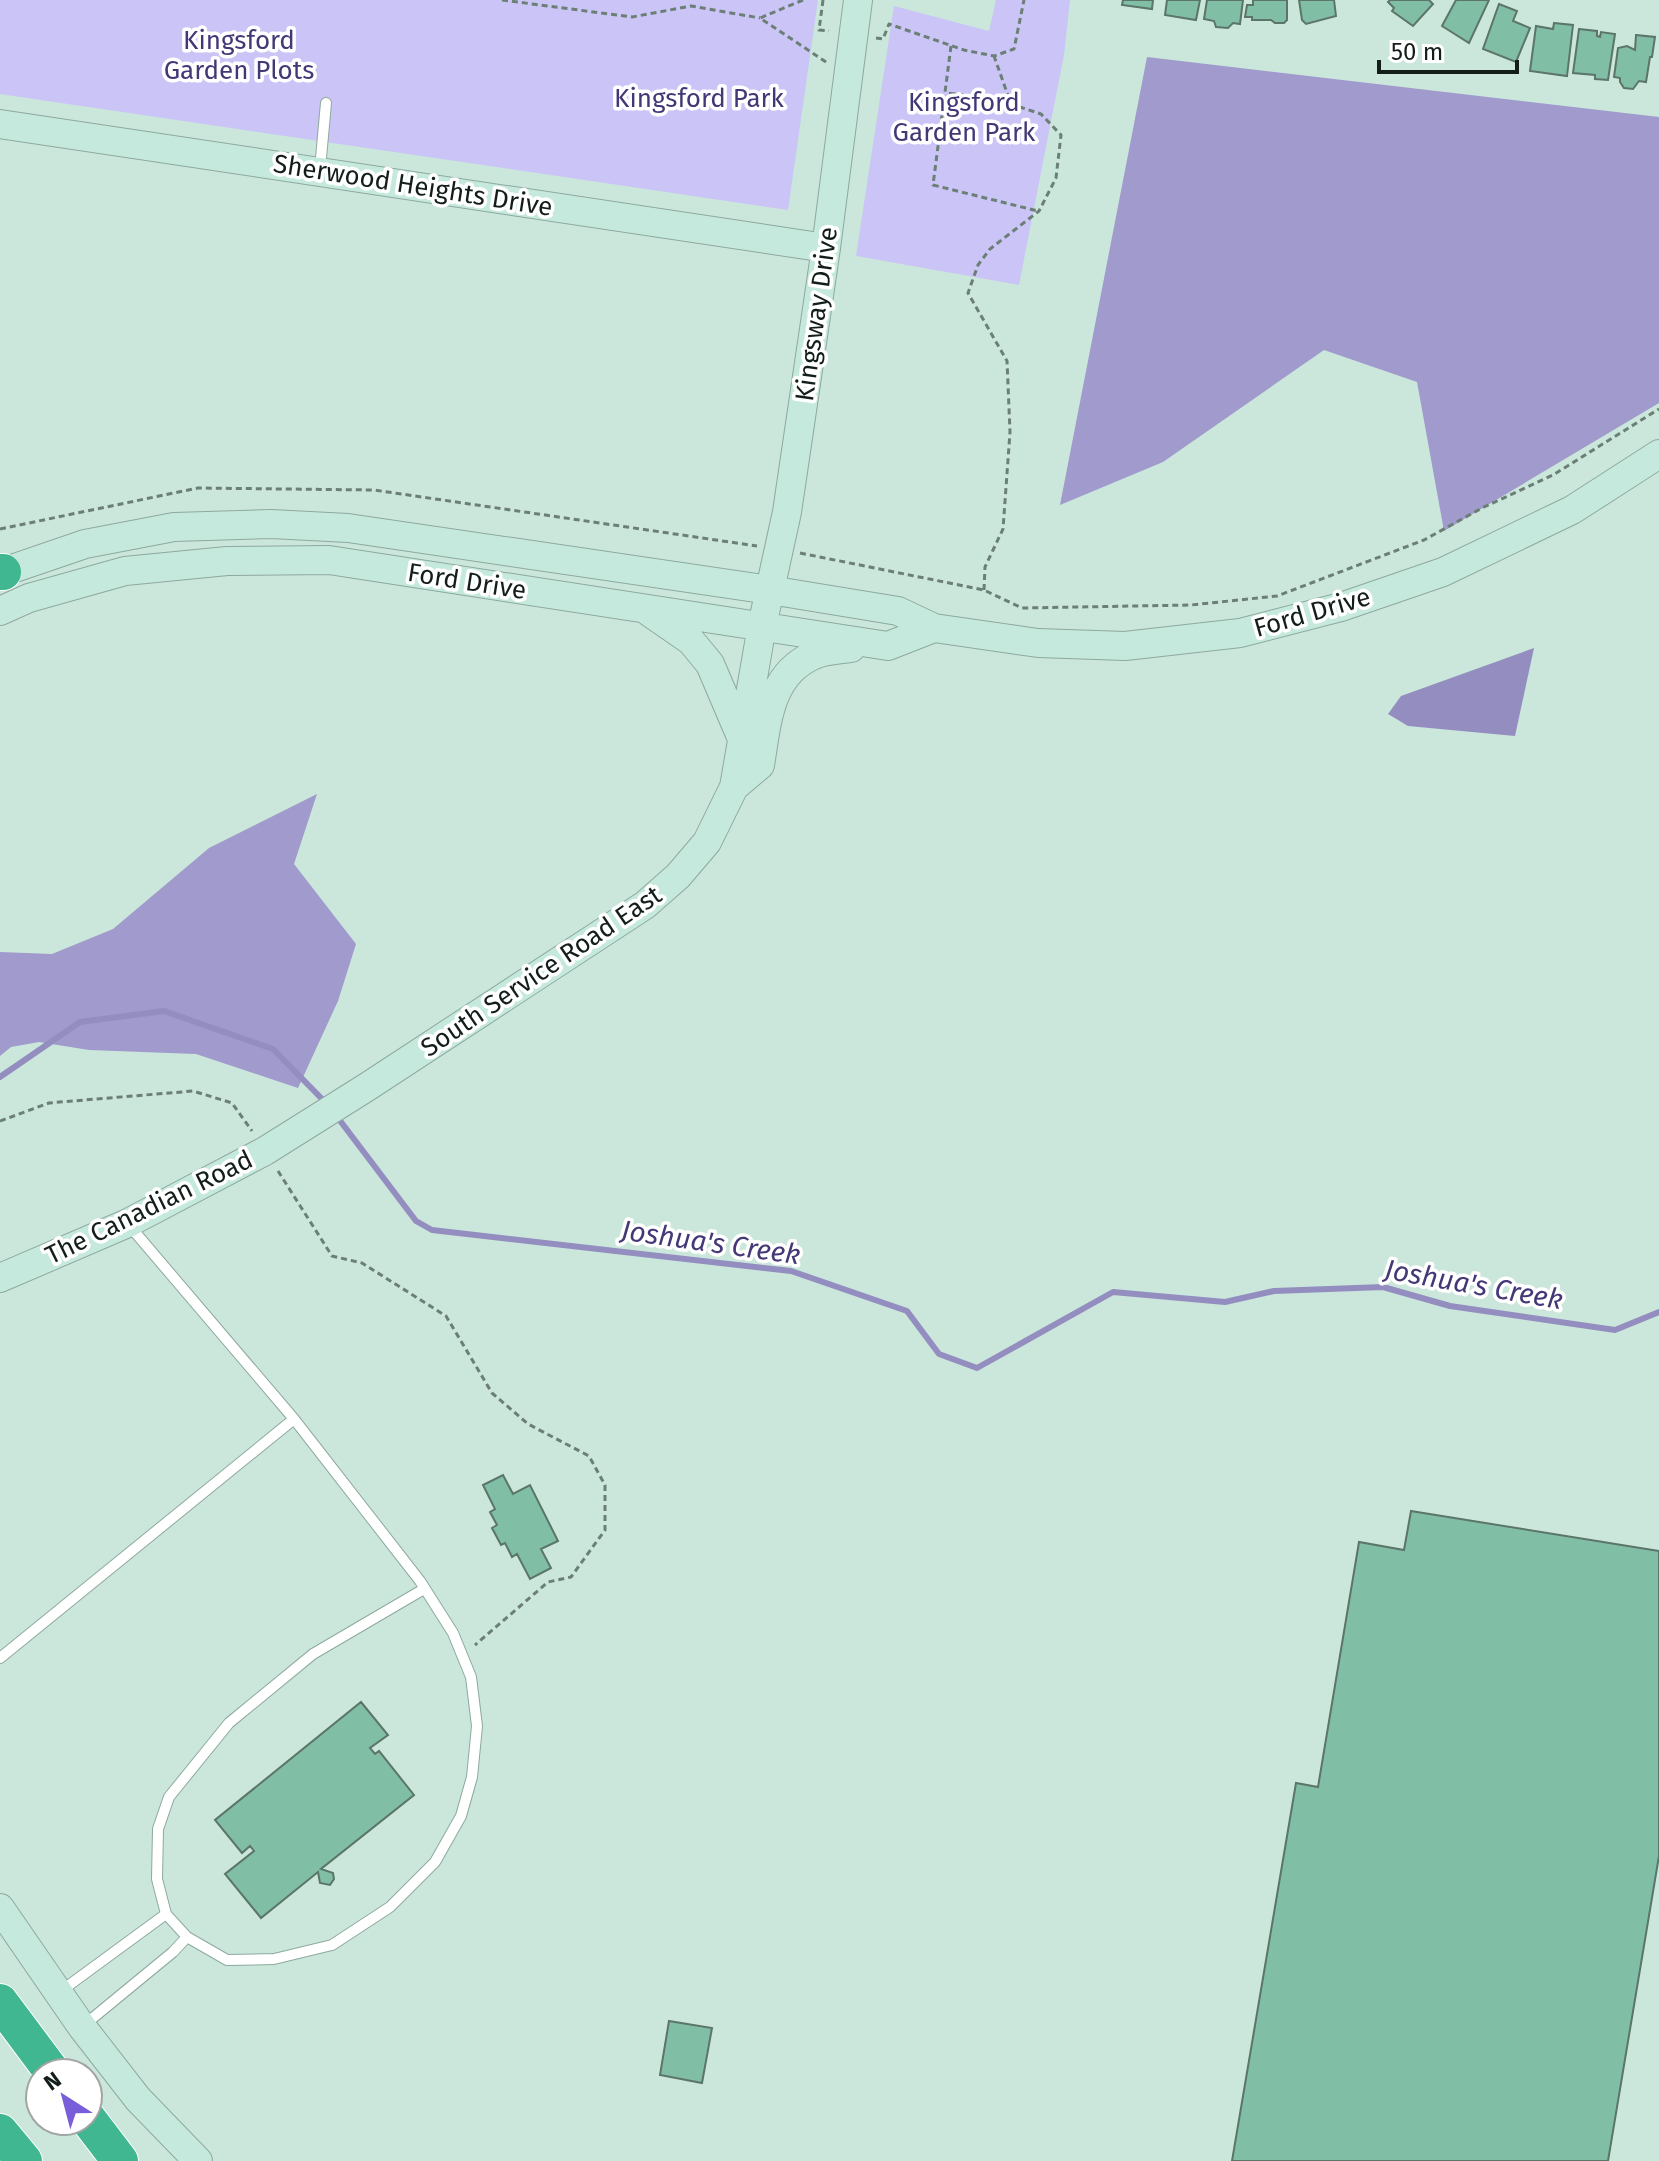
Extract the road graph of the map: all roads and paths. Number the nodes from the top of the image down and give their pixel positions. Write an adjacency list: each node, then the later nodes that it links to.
1 (502, 0): 6 (path)
2 (803, 0): 6 (path)
3 (823, 0): 7 (path)
4 (858, 0): 7 (main road, Kingsway Drive)
5 (1024, 0): 9 (path)
6 (760, 18): 10 (path)
7 (854, 34): 8 (path); 10 (main road, Kingsway Drive)
8 (951, 46): 9 (path); 14 (path)
9 (994, 56): 14 (path)
10 (849, 77): 15 (main road, Kingsway Drive)
11 (326, 103): 13 (lane)
12 (0, 124): 13 (main road, Sherwood Heights Drive)
13 (320, 170): 15 (main road, Sherwood Heights Drive)
14 (1039, 211): 21 (path)
15 (826, 248): 18 (main road, Kingsway Drive)
16 (1659, 409): 21 (path)
17 (1652, 462): 25 (main road, Ford Drive)
18 (780, 549): 20 (main road, Kingsway Drive); 21 (path)
19 (1, 572): 20 (main road, Ford Drive)
20 (770, 590): 24 (main road, Kingsway Drive); 25 (main road, Ford Drive)
21 (984, 590)
22 (643, 608): 23 (main road, Ford Drive); 24 (main road, Ford Drive); 27 (main road)
23 (0, 611)
24 (762, 626): 26 (main road, Ford Drive); 27 (main road, South Service Road East)
25 (934, 628): 26 (main road, Ford Drive)
26 (875, 644): 28 (main road)
27 (742, 740): 28 (main road, South Service Road East)
28 (734, 787): 30 (main road, South Service Road East)
29 (0, 1121): 31 (path)
30 (295, 1131): 31 (main road, The Canadian Road)
31 (265, 1151): 32 (main road, The Canadian Road); 36 (path)
32 (128, 1223): 33 (main road, The Canadian Road); 34 (lane)
33 (0, 1278)
34 (294, 1419): 35 (lane); 37 (lane)
35 (424, 1589): 36 (lane); 39 (lane)
36 (462, 1656): 40 (lane)
37 (0, 1658)
38 (0, 1908): 41 (main road)
39 (166, 1914): 40 (lane); 41 (lane)
40 (187, 1937): 43 (lane)
41 (58, 1993): 43 (main road)
42 (0, 2002): 44 (highway)
43 (82, 2027): 49 (main road)
44 (41, 2057)
45 (0, 2132): 47 (highway)
46 (102, 2137): 48 (highway)
47 (24, 2161)
48 (120, 2161)
49 (198, 2161)

